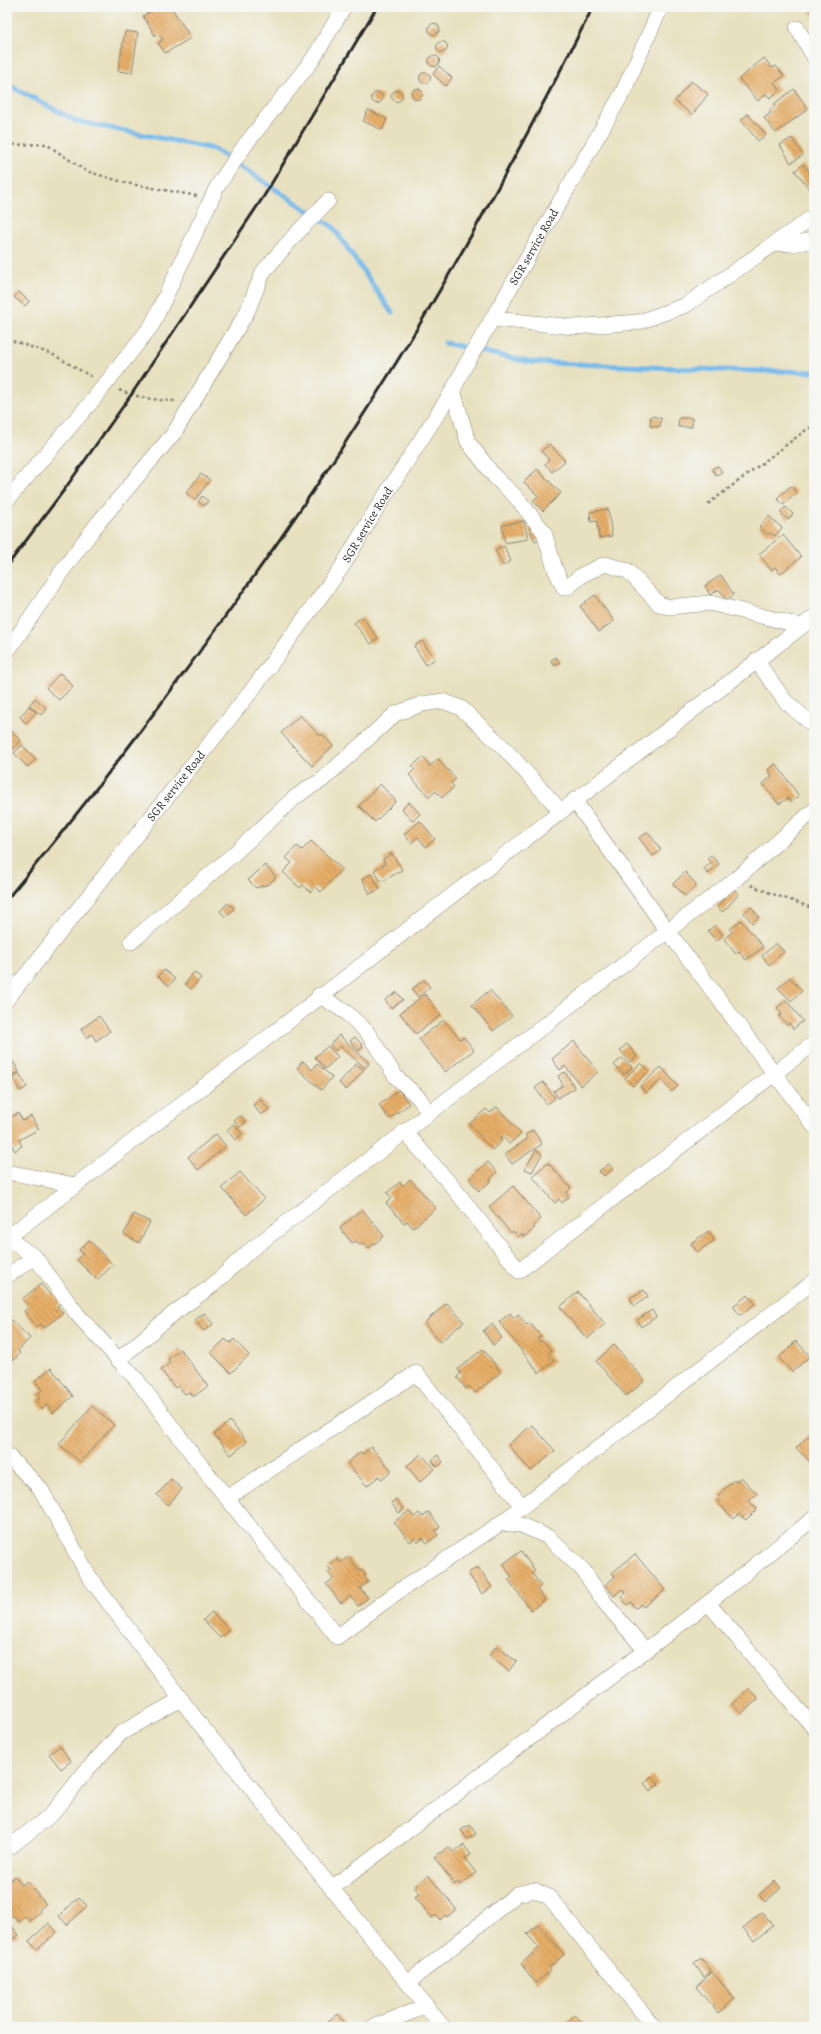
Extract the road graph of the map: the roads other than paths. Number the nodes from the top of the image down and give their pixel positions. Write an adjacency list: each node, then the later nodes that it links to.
1 (344, 7): 11 (street)
2 (661, 7): 9 (street, SGR service Road)
3 (797, 28): 4 (street)
4 (814, 57)
5 (328, 201): 14 (street)
6 (814, 216): 8 (street)
7 (814, 240): 8 (street)
8 (776, 242): 9 (street)
9 (492, 319): 10 (street, SGR service Road)
10 (454, 390): 13 (street); 23 (street, SGR service Road)
11 (7, 500)
12 (814, 617): 13 (street)
13 (801, 626): 15 (street)
14 (7, 652)
15 (756, 660): 16 (street); 17 (street)
16 (814, 726)
17 (574, 800): 18 (street); 20 (street)
18 (560, 810): 21 (street); 22 (street)
19 (814, 810): 20 (street)
20 (668, 931): 25 (street); 26 (street)
21 (131, 942)
22 (320, 996): 26 (street); 30 (street)
23 (7, 999)
24 (814, 1043): 25 (street)
25 (774, 1073): 27 (street); 28 (street)
26 (429, 1113): 28 (street)
27 (814, 1126)
28 (404, 1131): 35 (street)
29 (7, 1172): 30 (street)
30 (75, 1185): 31 (street)
31 (7, 1238): 32 (street)
32 (35, 1257): 33 (street); 35 (street)
33 (7, 1276)
34 (814, 1281): 38 (street)
35 (118, 1360): 37 (street)
36 (7, 1455): 43 (street)
37 (227, 1498): 38 (street); 40 (street)
38 (522, 1506): 40 (street)
39 (814, 1518): 41 (street)
40 (501, 1523): 42 (street)
41 (708, 1603): 42 (street); 44 (street)
42 (646, 1650): 46 (street)
43 (181, 1699): 45 (street); 46 (street)
44 (814, 1728)
45 (7, 1849)
46 (332, 1888): 47 (street)
47 (408, 1983): 48 (street); 51 (street)
48 (426, 2006): 49 (street); 50 (street)
49 (373, 2027)
50 (443, 2027)
51 (654, 2027)

